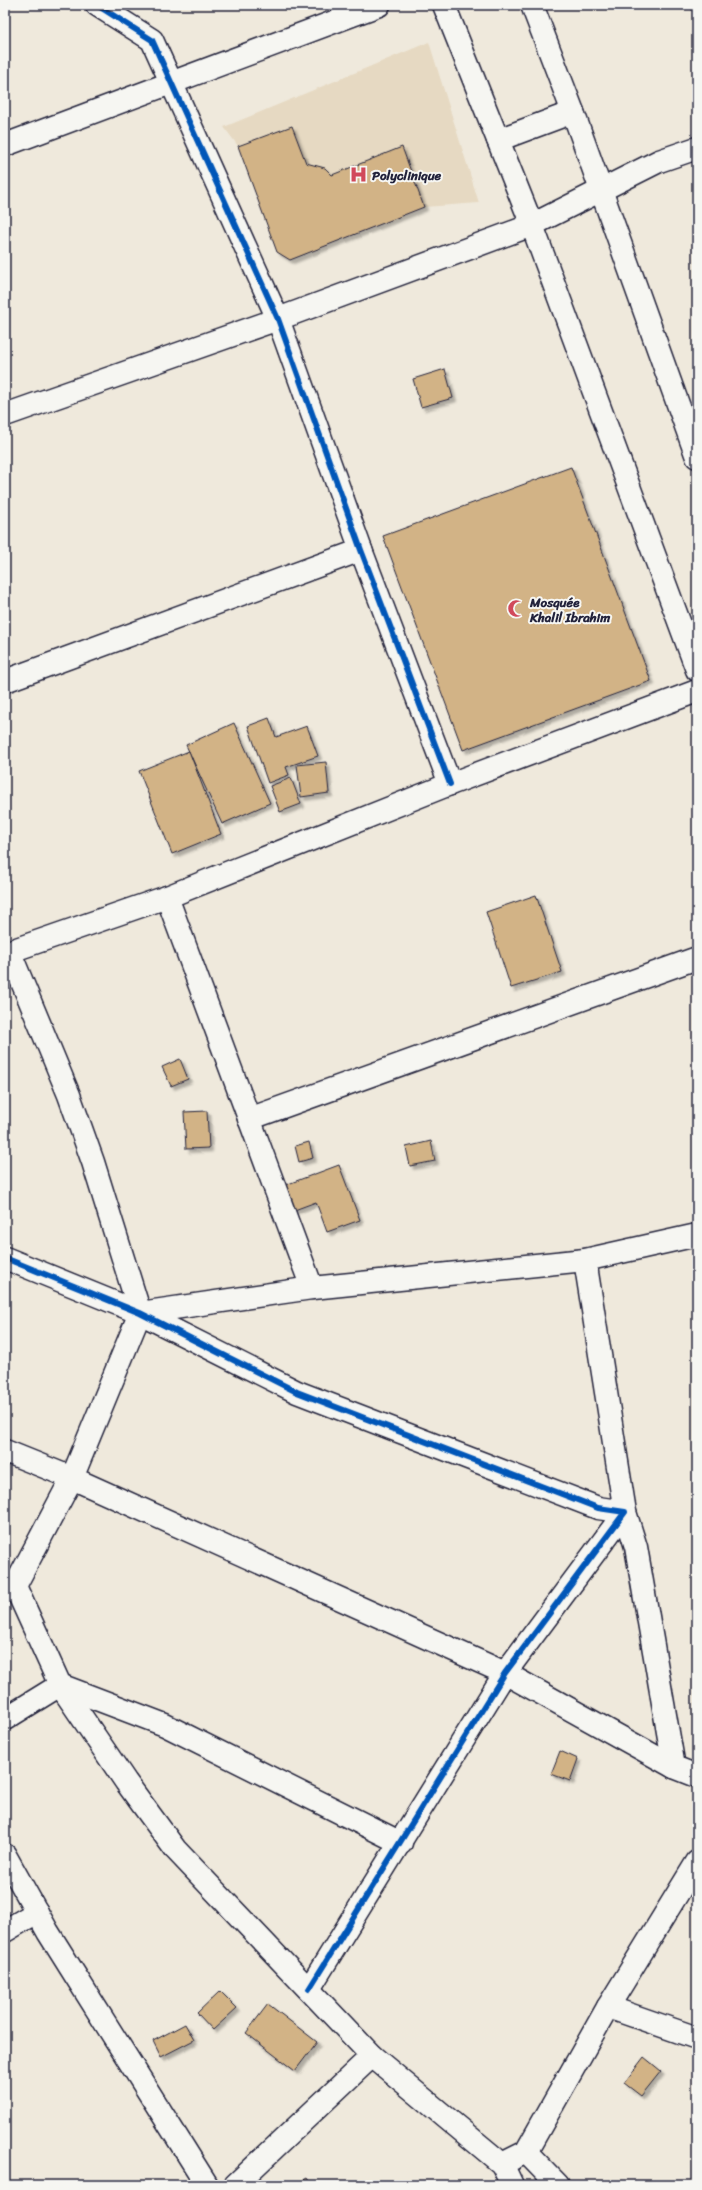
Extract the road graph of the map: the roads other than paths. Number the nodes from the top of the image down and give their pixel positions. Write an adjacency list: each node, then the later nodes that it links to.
1 (97, 5): 5 (street)
2 (379, 5): 5 (street)
3 (444, 5): 7 (street)
4 (532, 5): 6 (street)
5 (171, 83): 8 (street); 12 (street)
6 (573, 112): 7 (street); 10 (street)
7 (498, 140): 11 (street)
8 (5, 145)
9 (697, 148): 10 (street)
10 (600, 189): 11 (street); 14 (street)
11 (532, 225): 12 (street); 17 (street)
12 (278, 319): 13 (street); 16 (street)
13 (5, 415)
14 (692, 429): 15 (street)
15 (697, 457)
16 (361, 550): 18 (street); 20 (street)
17 (697, 670)
18 (5, 681)
19 (697, 691): 20 (street)
20 (450, 784): 21 (street)
21 (168, 897): 22 (street); 24 (street)
22 (6, 957): 29 (street)
23 (697, 958): 24 (street)
24 (250, 1119): 28 (street)
25 (697, 1235): 27 (street)
26 (5, 1258): 29 (street)
27 (585, 1260): 28 (street); 32 (street)
28 (312, 1288): 29 (street)
29 (140, 1313): 31 (street); 32 (street)
30 (5, 1451): 31 (street)
31 (72, 1478): 33 (street); 34 (street)
32 (625, 1512): 34 (street); 37 (street)
33 (10, 1584): 35 (street)
34 (505, 1673): 37 (street); 39 (street)
35 (60, 1685): 36 (street); 39 (street); 44 (street)
36 (5, 1719)
37 (674, 1767): 38 (street)
38 (697, 1776)
39 (400, 1844): 44 (street)
40 (5, 1855): 42 (street)
41 (695, 1869): 45 (street)
42 (37, 1912): 43 (street); 50 (street)
43 (5, 1930)
44 (309, 1989): 47 (street)
45 (608, 2007): 46 (street); 48 (street)
46 (697, 2038)
47 (372, 2056): 49 (street); 51 (street)
48 (526, 2152): 49 (street); 53 (street)
49 (502, 2164): 52 (street)
50 (207, 2185)
51 (235, 2185)
52 (512, 2185)
53 (558, 2185)

